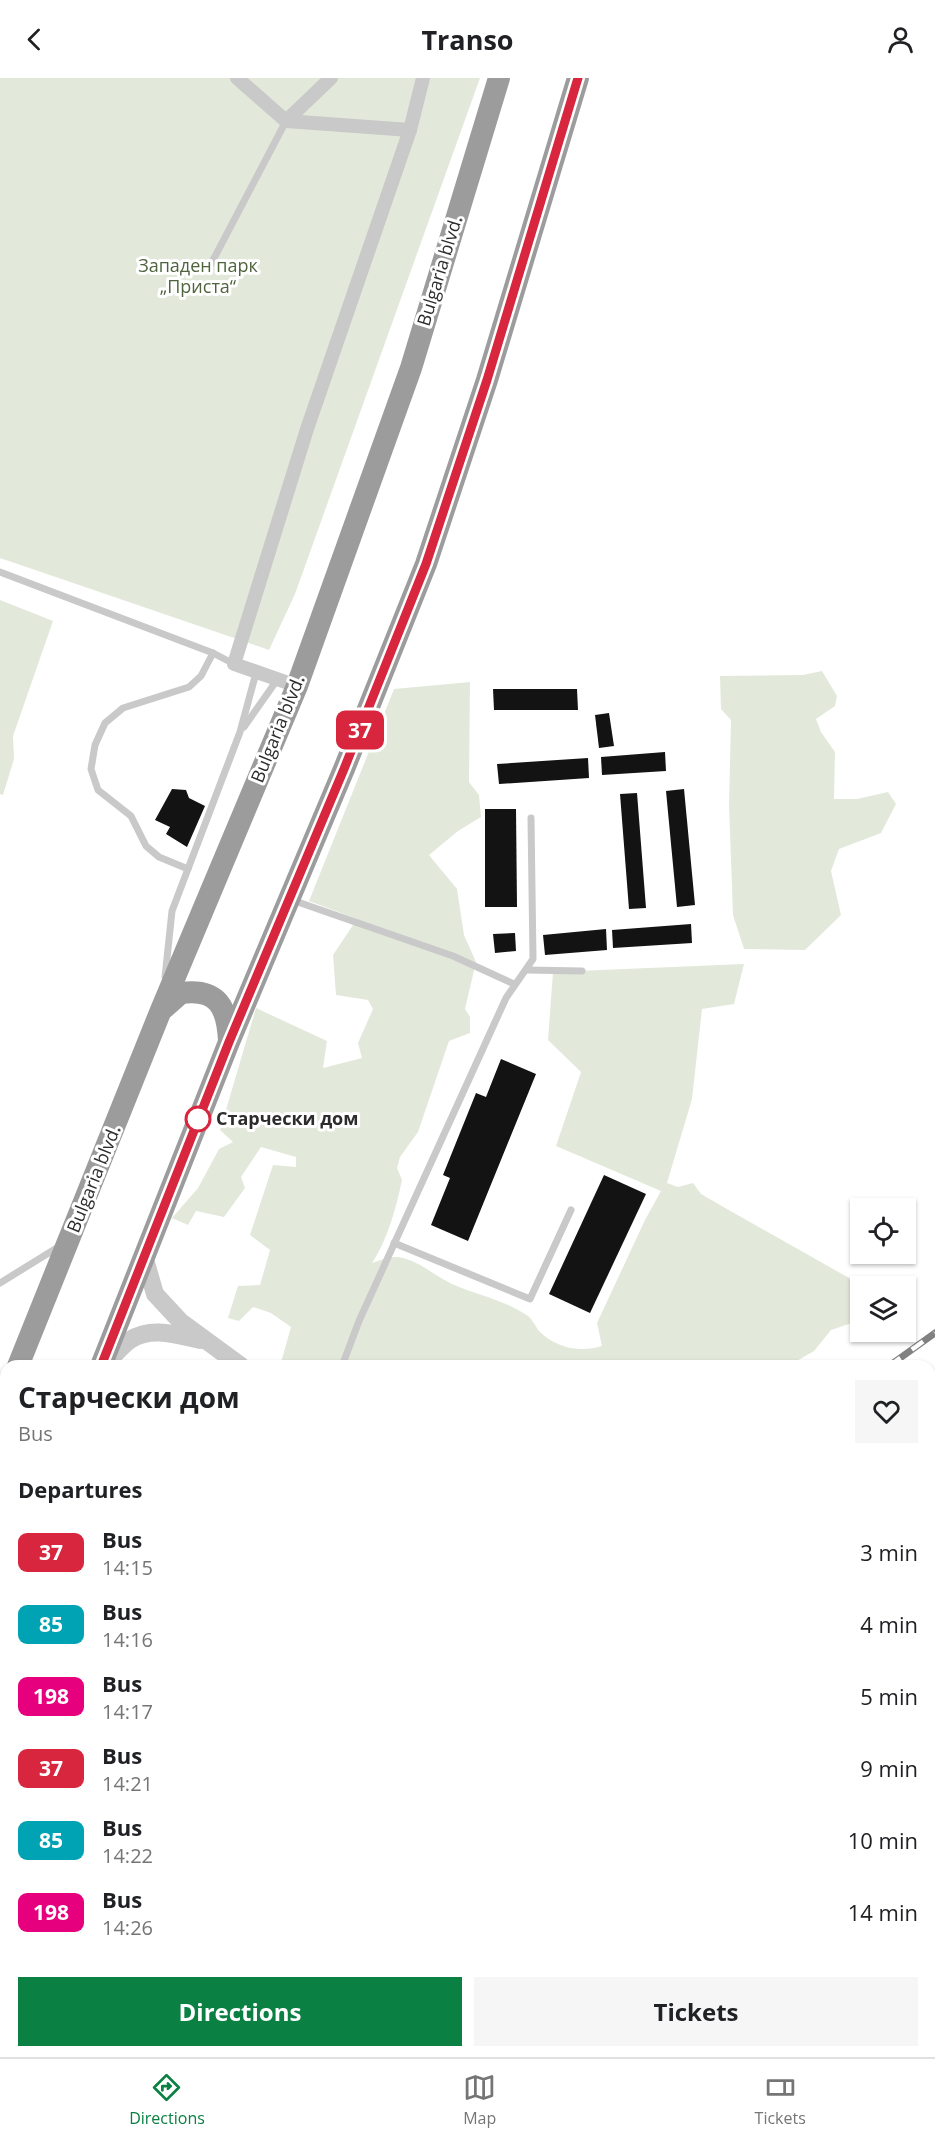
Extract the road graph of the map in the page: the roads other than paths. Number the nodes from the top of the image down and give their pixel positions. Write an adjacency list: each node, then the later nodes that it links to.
1 (237, 78): 6 (street)
2 (331, 78): 6 (street)
3 (423, 78): 7 (street)
4 (499, 78): 13 (highway, Bulgaria blvd.)
5 (578, 78): 17 (highway)
6 (286, 121): 7 (street); 8 (lane)
7 (410, 130): 11 (street)
8 (211, 264)
9 (0, 572): 10 (lane)
10 (213, 653): 11 (lane); 16 (lane)
11 (234, 664): 12 (street)
12 (256, 674): 13 (street); 14 (lane)
13 (287, 683): 14 (lane); 21 (highway, Bulgaria blvd.)
14 (240, 732): 16 (lane)
15 (531, 818): 18 (lane)
16 (188, 869): 21 (lane)
17 (290, 899): 20 (lane); 22 (highway)
18 (527, 970): 19 (lane); 20 (lane)
19 (582, 971)
20 (514, 984): 25 (lane)
21 (161, 1011): 22 (highway); 24 (highway, Bulgaria blvd.)
22 (229, 1042): 26 (highway)
23 (571, 1210): 25 (lane)
24 (69, 1240): 27 (lane); 29 (highway, Bulgaria blvd.)
25 (394, 1243): 33 (lane)
26 (144, 1256): 28 (street); 30 (highway)
27 (0, 1283)
28 (203, 1341): 31 (street); 32 (street)
29 (20, 1360)
30 (104, 1360)
31 (108, 1360)
32 (232, 1360)
33 (344, 1360)

